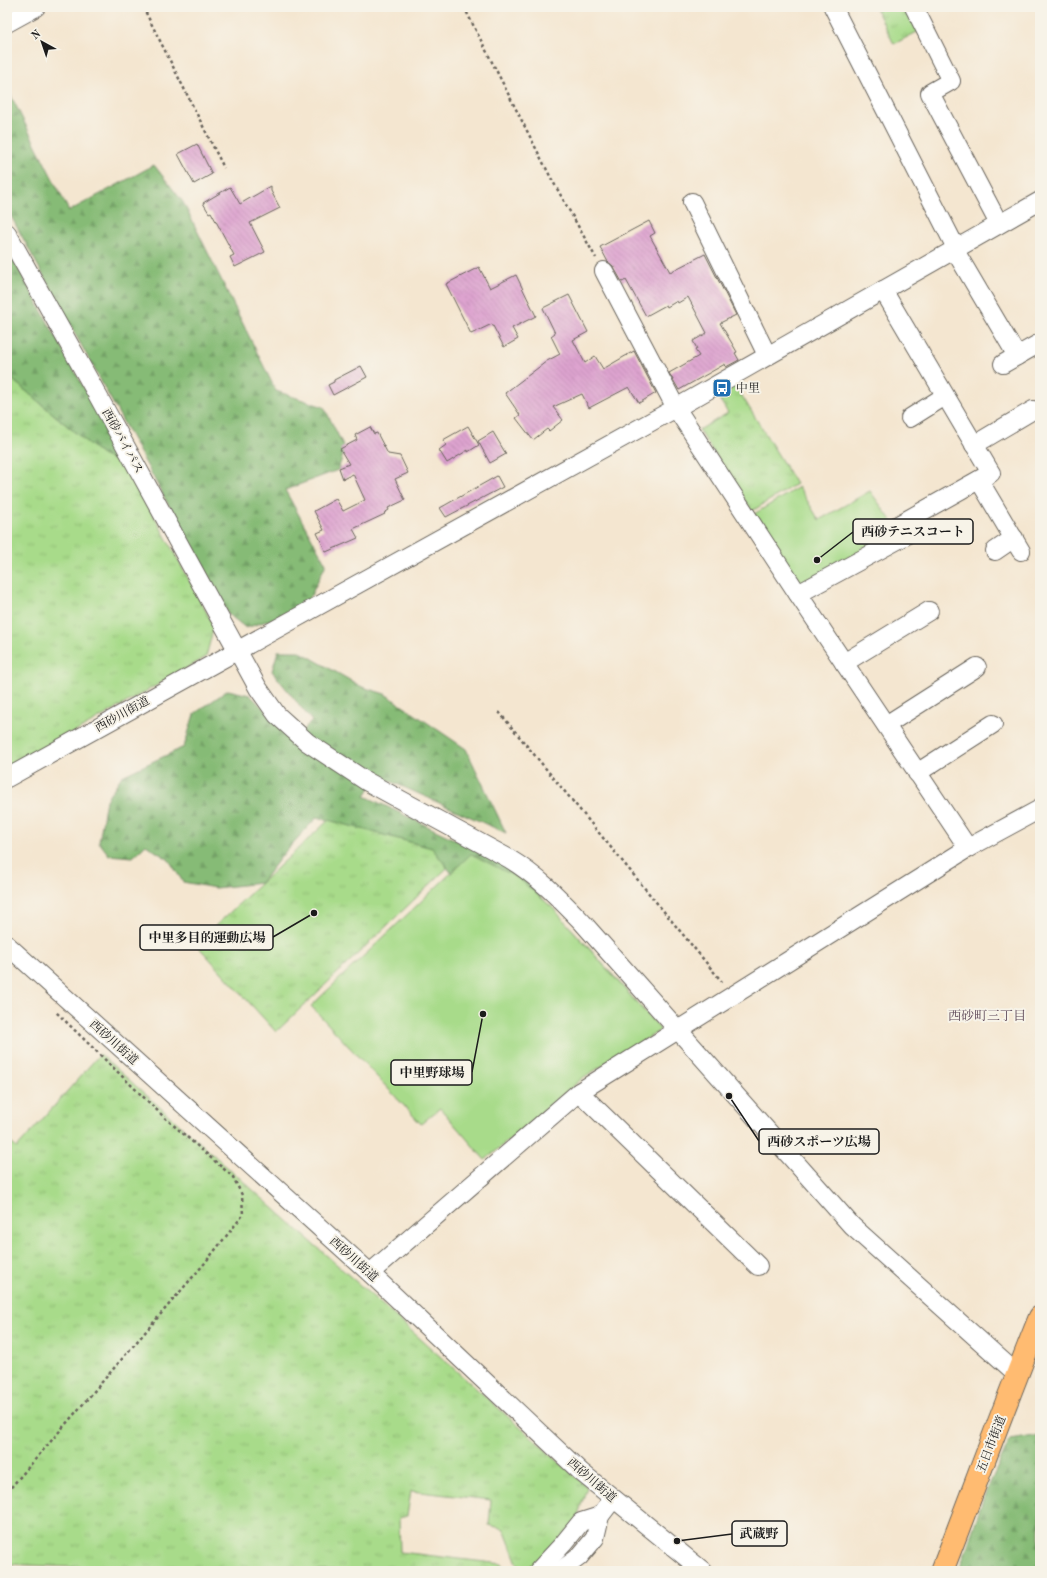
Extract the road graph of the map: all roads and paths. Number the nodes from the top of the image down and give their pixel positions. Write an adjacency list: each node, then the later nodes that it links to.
1 (36, 7): 6 (street)
2 (143, 7): 7 (path)
3 (464, 7): 13 (path)
4 (833, 7): 12 (street)
5 (914, 7): 10 (street)
6 (7, 23)
7 (224, 168)
8 (1040, 201): 10 (street, 西砂川街道)
9 (692, 202): 16 (street)
10 (999, 224): 12 (street, 西砂川街道)
11 (7, 233): 26 (street, 西砂バイパス)
12 (955, 249): 14 (street, 西砂川街道); 15 (street)
13 (604, 271): 18 (street)
14 (883, 290): 16 (street, 西砂川街道); 17 (street)
15 (1038, 344)
16 (767, 356): 18 (street, 西砂川街道)
17 (945, 396): 20 (street); 21 (street)
18 (676, 408): 24 (street); 26 (street, 西砂川街道)
19 (1033, 410): 21 (street)
20 (910, 418)
21 (974, 445): 22 (street)
22 (979, 480): 23 (street); 24 (street)
23 (995, 551)
24 (798, 594): 27 (street)
25 (926, 619): 27 (street)
26 (238, 651): 33 (street, 西砂川街道); 39 (street, 西砂バイパス)
27 (844, 663): 31 (street)
28 (977, 667): 31 (street)
29 (499, 712): 37 (path)
30 (993, 724): 32 (street)
31 (886, 726): 32 (street)
32 (917, 773): 35 (street)
33 (7, 778)
34 (1040, 809): 35 (street)
35 (968, 848): 37 (street)
36 (7, 945): 42 (street, 西砂川街道)
37 (733, 995): 39 (street)
38 (54, 1011): 45 (path)
39 (677, 1030): 40 (street); 44 (street, 西砂バイパス)
40 (579, 1092): 41 (street); 42 (street)
41 (758, 1266)
42 (370, 1273): 46 (street, 西砂川街道)
43 (1040, 1317): 44 (main road, 五日市街道)
44 (1016, 1374): 51 (main road, 五日市街道)
45 (7, 1492)
46 (613, 1499): 47 (street); 50 (street, 西砂川街道)
47 (600, 1516): 48 (street); 49 (street)
48 (538, 1571)
49 (560, 1571)
50 (703, 1571)
51 (942, 1571)

